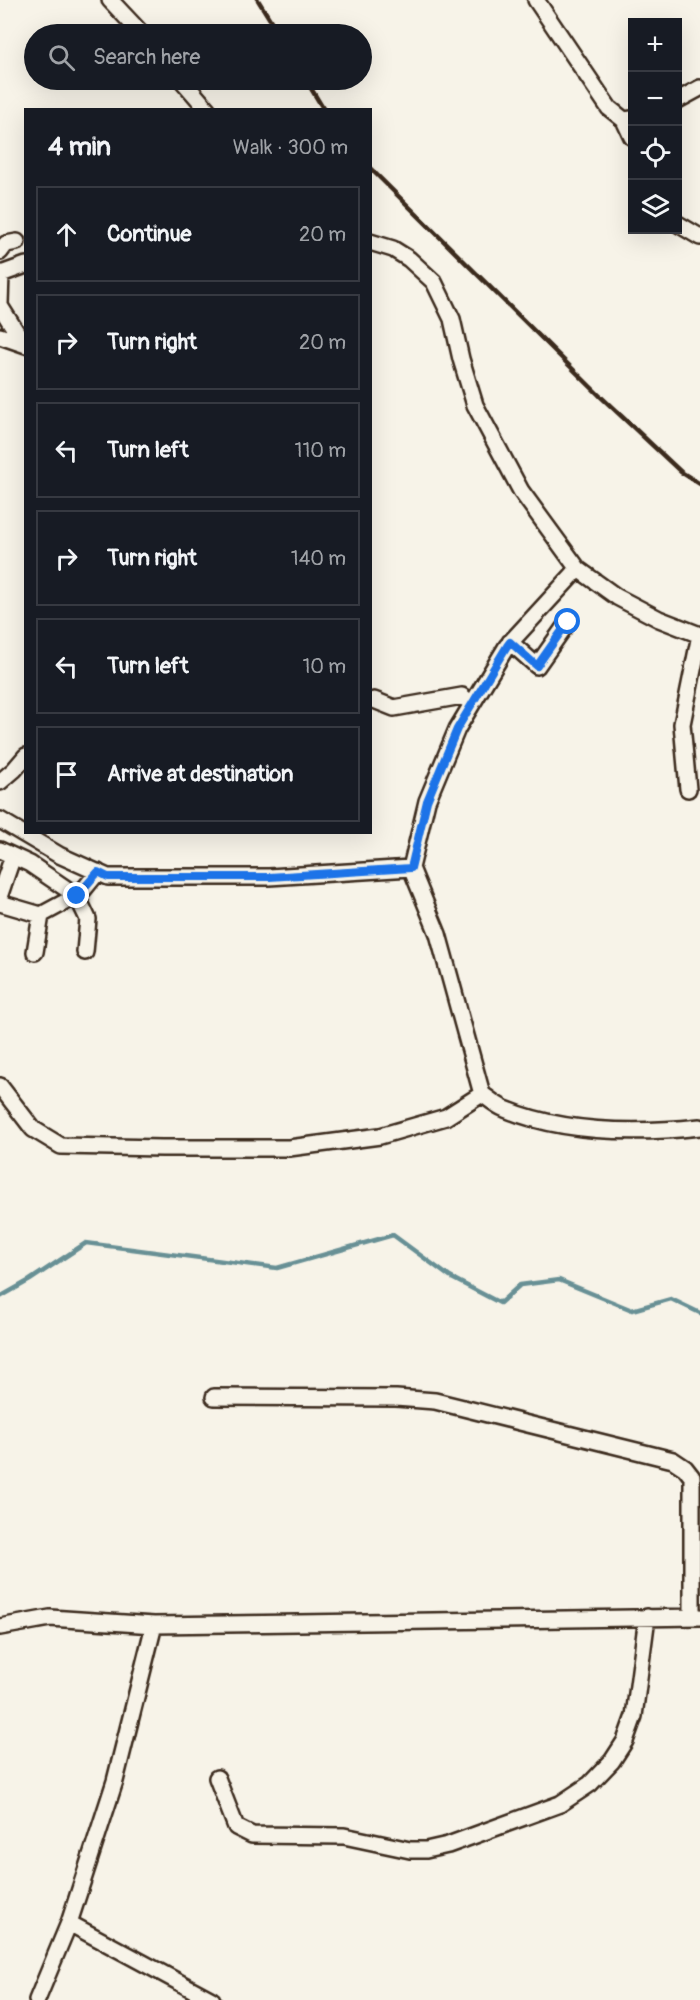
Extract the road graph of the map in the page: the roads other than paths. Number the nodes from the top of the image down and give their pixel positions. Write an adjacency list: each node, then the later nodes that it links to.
1 (110, 0): 3 (street)
2 (536, 0): 8 (street)
3 (133, 24)
4 (700, 88): 6 (street)
5 (191, 90): 7 (street)
6 (682, 97)
7 (206, 108)
8 (628, 119)
9 (682, 226): 10 (street)
10 (700, 237)
11 (17, 242): 13 (street)
12 (372, 243): 19 (street)
13 (0, 252)
14 (24, 266): 15 (street)
15 (0, 305): 17 (street)
16 (0, 336): 18 (street)
17 (24, 342)
18 (24, 344)
19 (578, 569): 21 (street); 22 (street)
20 (568, 622): 22 (street)
21 (700, 635): 27 (street)
22 (510, 642): 24 (street)
23 (374, 700): 24 (street)
24 (472, 704): 30 (street)
25 (24, 758): 26 (street)
26 (0, 782)
27 (688, 789)
28 (0, 820): 31 (street)
29 (6, 853): 32 (street); 33 (street)
30 (411, 868): 31 (street); 39 (street)
31 (98, 872): 33 (street)
32 (0, 894)
33 (77, 896): 35 (street); 37 (street)
34 (0, 903): 35 (street)
35 (41, 915): 36 (street)
36 (35, 952)
37 (85, 952)
38 (0, 1086): 39 (street)
39 (482, 1094): 40 (street)
40 (700, 1127)
41 (214, 1397): 43 (street)
42 (647, 1617): 43 (street); 44 (street); 46 (street)
43 (696, 1617)
44 (154, 1625): 45 (street); 47 (street)
45 (0, 1627)
46 (218, 1778)
47 (69, 1923): 48 (street); 49 (street)
48 (37, 2000)
49 (212, 2000)

